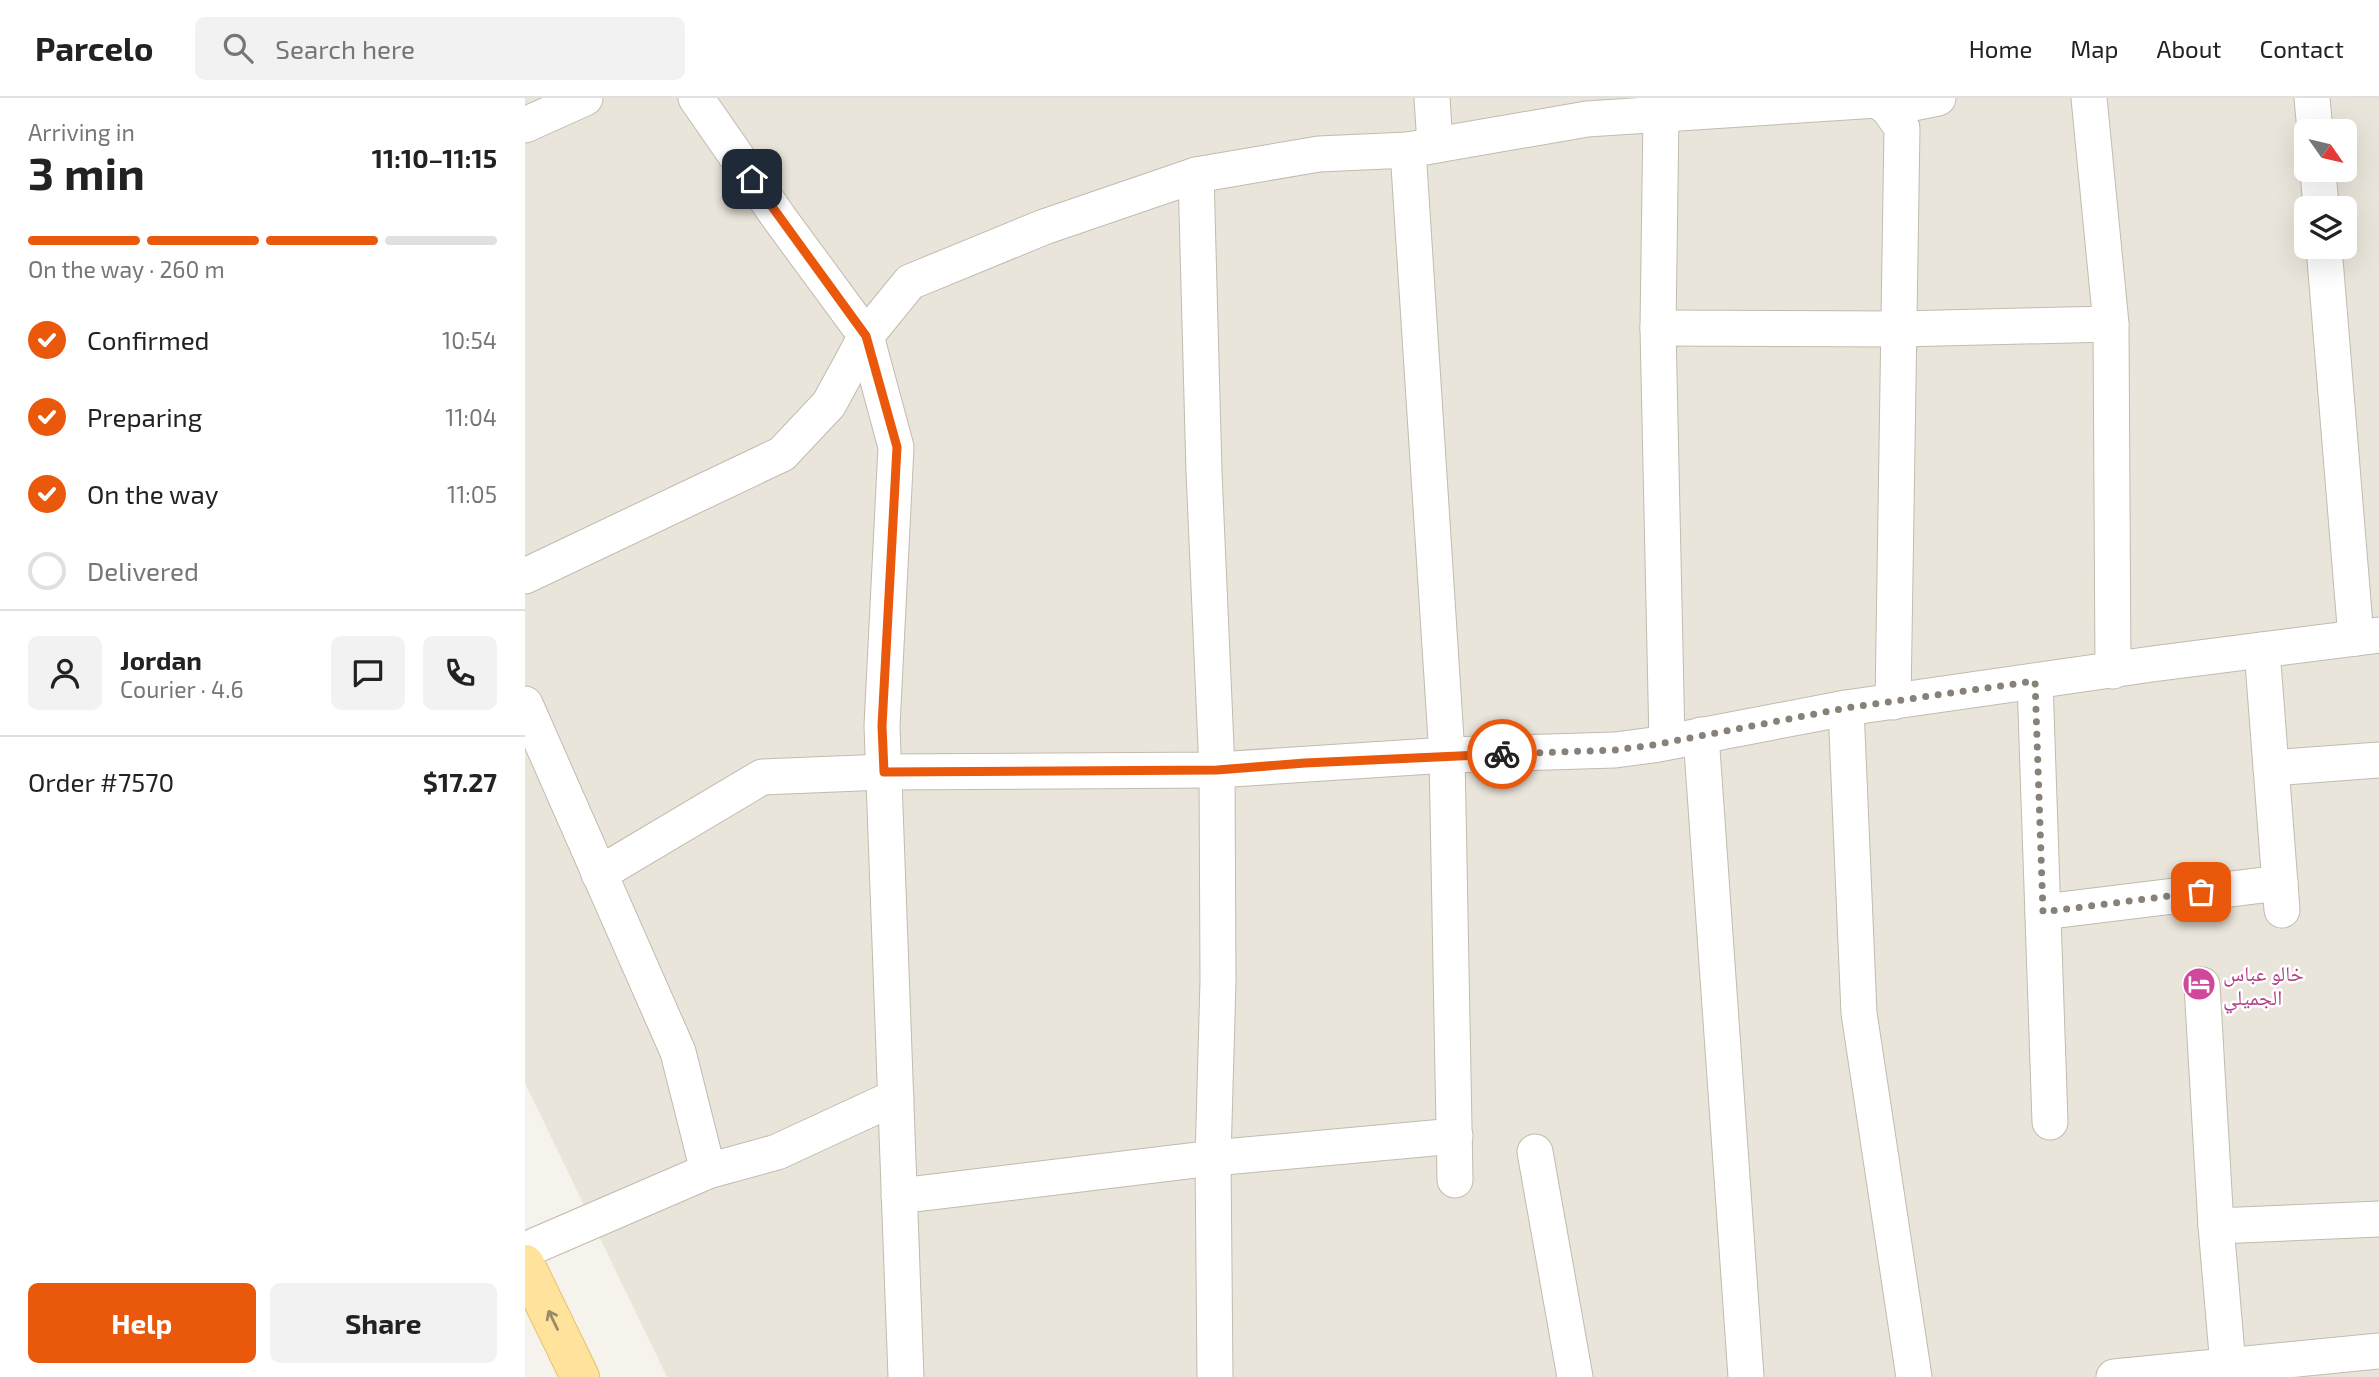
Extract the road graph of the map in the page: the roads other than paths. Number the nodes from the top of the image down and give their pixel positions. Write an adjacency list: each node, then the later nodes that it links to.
1 (585, 98): 10 (street)
2 (696, 98): 17 (street)
3 (1432, 98): 11 (street)
4 (1938, 98): 8 (street)
5 (2089, 98): 14 (street)
6 (2312, 98): 9 (street)
7 (1658, 106): 8 (street); 11 (street); 15 (street)
8 (1888, 108): 16 (street)
9 (2314, 119)
10 (525, 125)
11 (1421, 147): 12 (street); 28 (street)
12 (1196, 175): 17 (street); 31 (street)
13 (2326, 259): 19 (street)
14 (2111, 324): 16 (street); 21 (street)
15 (1658, 328): 16 (street); 27 (street)
16 (1900, 329): 23 (street)
17 (866, 336): 18 (street); 32 (street)
18 (525, 576)
19 (2367, 637): 20 (street)
20 (2262, 650): 21 (street); 30 (street)
21 (2113, 671): 22 (street)
22 (2035, 681): 23 (street); 34 (street)
23 (1893, 702): 25 (street)
24 (525, 704): 33 (street)
25 (1846, 708): 26 (street); 55 (street)
26 (1701, 735): 27 (street); 54 (street)
27 (1667, 742): 28 (street)
28 (1447, 755): 31 (street); 38 (street)
29 (2379, 760): 30 (street)
30 (2271, 768): 34 (street)
31 (1217, 770): 32 (street); 40 (street)
32 (884, 772): 33 (street); 36 (street)
33 (599, 874): 41 (street)
34 (2043, 912): 37 (street)
35 (2202, 985): 45 (street)
36 (896, 1097): 41 (street); 43 (street)
37 (2050, 1122)
38 (1455, 1136): 40 (street); 42 (street)
39 (1535, 1152): 53 (street)
40 (1213, 1158): 43 (street); 52 (street)
41 (708, 1171): 46 (street)
42 (1455, 1180)
43 (899, 1196): 51 (street)
44 (2379, 1219): 45 (street)
45 (2216, 1226): 49 (street)
46 (525, 1250)
47 (525, 1264): 50 (main road, one-way to 47)
48 (2379, 1351): 49 (street)
49 (2228, 1366): 56 (street)
50 (580, 1377)
51 (906, 1377)
52 (1215, 1377)
53 (1575, 1377)
54 (1746, 1377)
55 (1914, 1377)
56 (2114, 1377)

